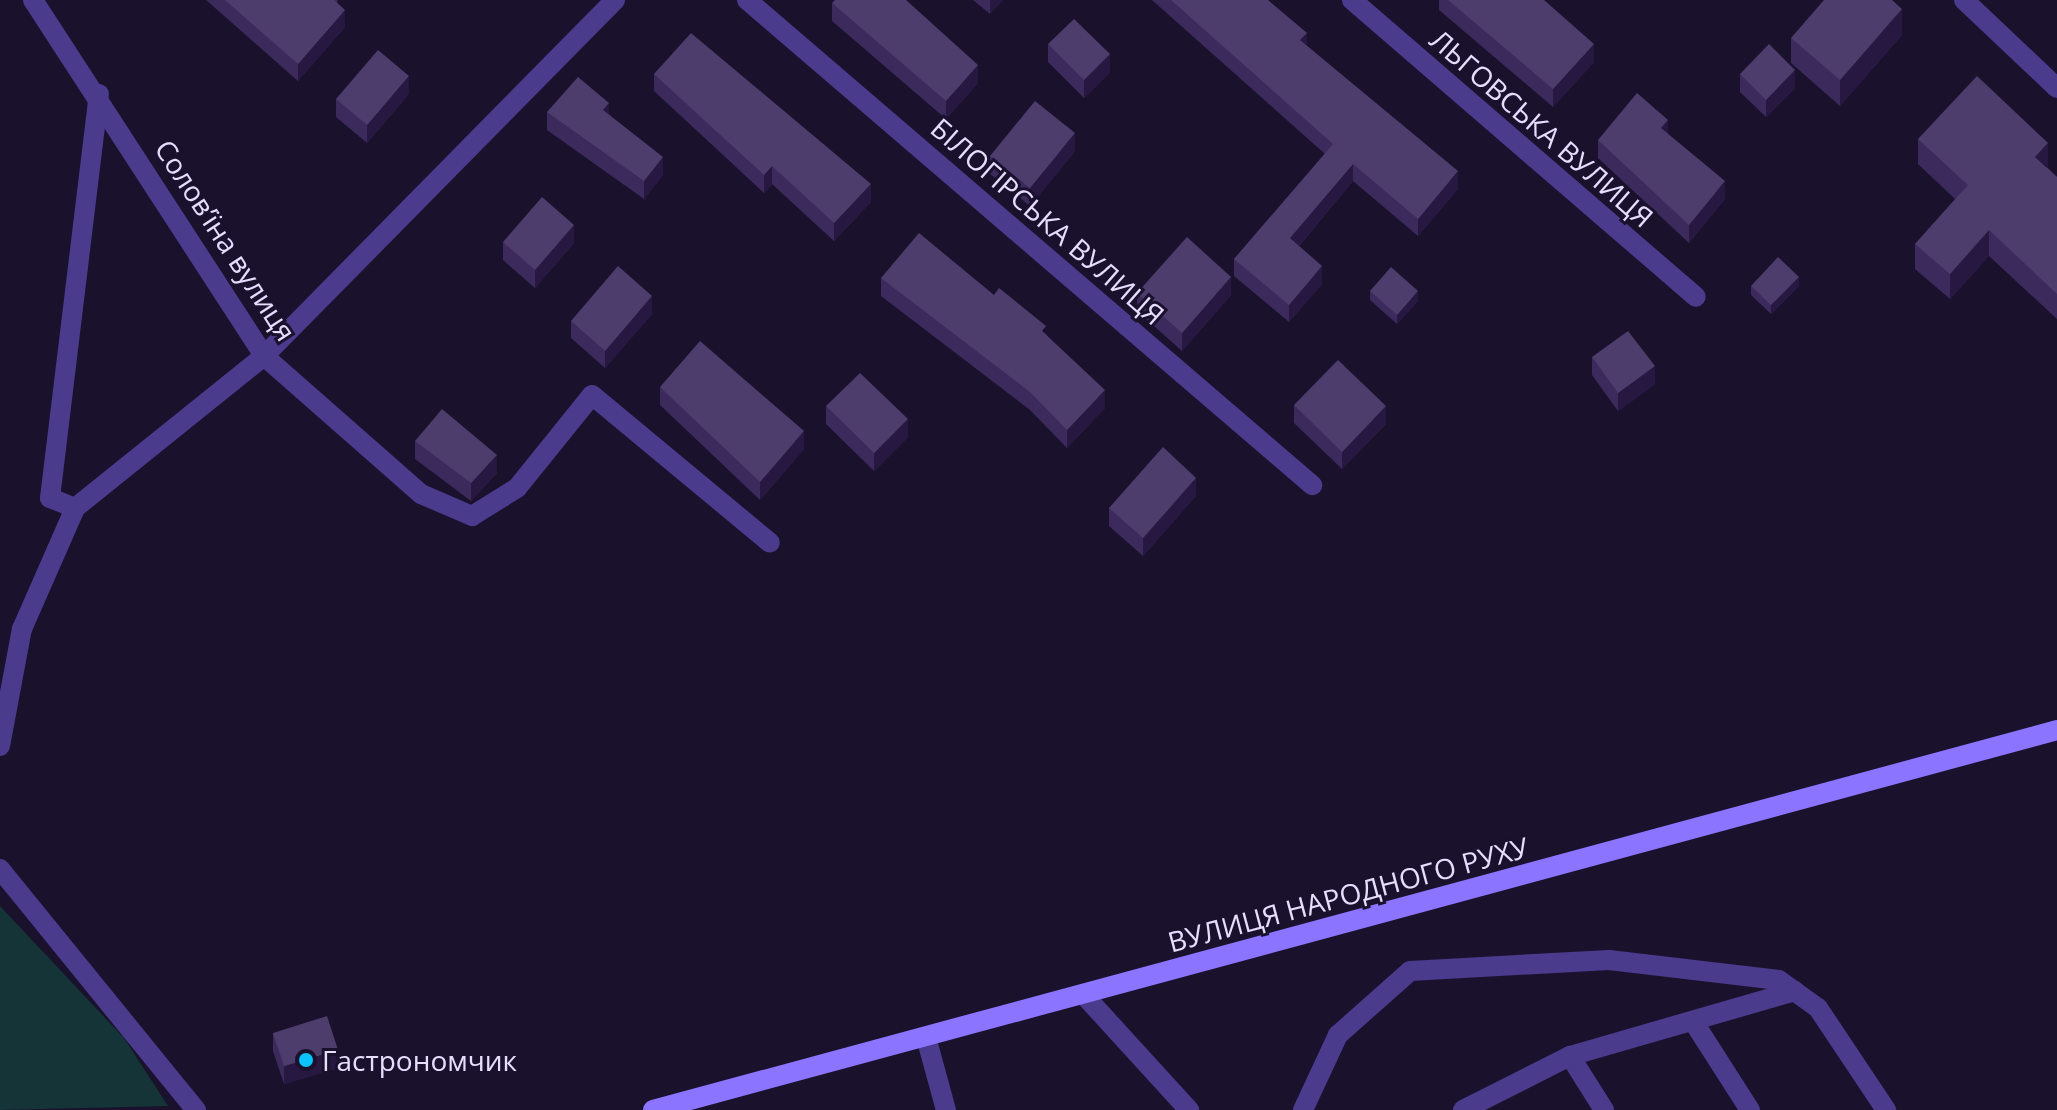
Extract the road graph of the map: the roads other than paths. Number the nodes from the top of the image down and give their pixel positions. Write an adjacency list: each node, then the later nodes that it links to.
1 (33, 0): 7 (street, Соловʼїна вулиця)
2 (615, 0): 9 (street)
3 (747, 0): 10 (street, БІЛОГІРСЬКА ВУЛИЦЯ)
4 (1352, 0): 8 (street, ЛЬГОВСЬКА ВУЛИЦЯ)
5 (1964, 0): 6 (street)
6 (2057, 88)
7 (99, 94): 9 (street, Соловʼїна вулиця); 11 (street)
8 (1696, 297)
9 (264, 356): 11 (street); 12 (street, Соловʼїна вулиця)
10 (1312, 485)
11 (75, 508): 14 (street)
12 (770, 543)
13 (2057, 730): 17 (main road, ВУЛИЦЯ НАРОДНОГО РУХУ)
14 (0, 746)
15 (0, 869): 21 (street)
16 (1795, 991): 18 (street); 25 (street); 29 (street)
17 (1084, 995): 19 (main road, ВУЛИЦЯ НАРОДНОГО РУХУ); 24 (street)
18 (1693, 1021): 20 (street); 28 (street)
19 (926, 1037): 22 (main road, ВУЛИЦЯ НАРОДНОГО РУХУ); 23 (street)
20 (1570, 1056): 26 (street); 27 (street)
21 (195, 1110)
22 (653, 1110)
23 (946, 1110)
24 (1189, 1110)
25 (1303, 1110)
26 (1463, 1110)
27 (1604, 1110)
28 (1750, 1110)
29 (1886, 1110)

